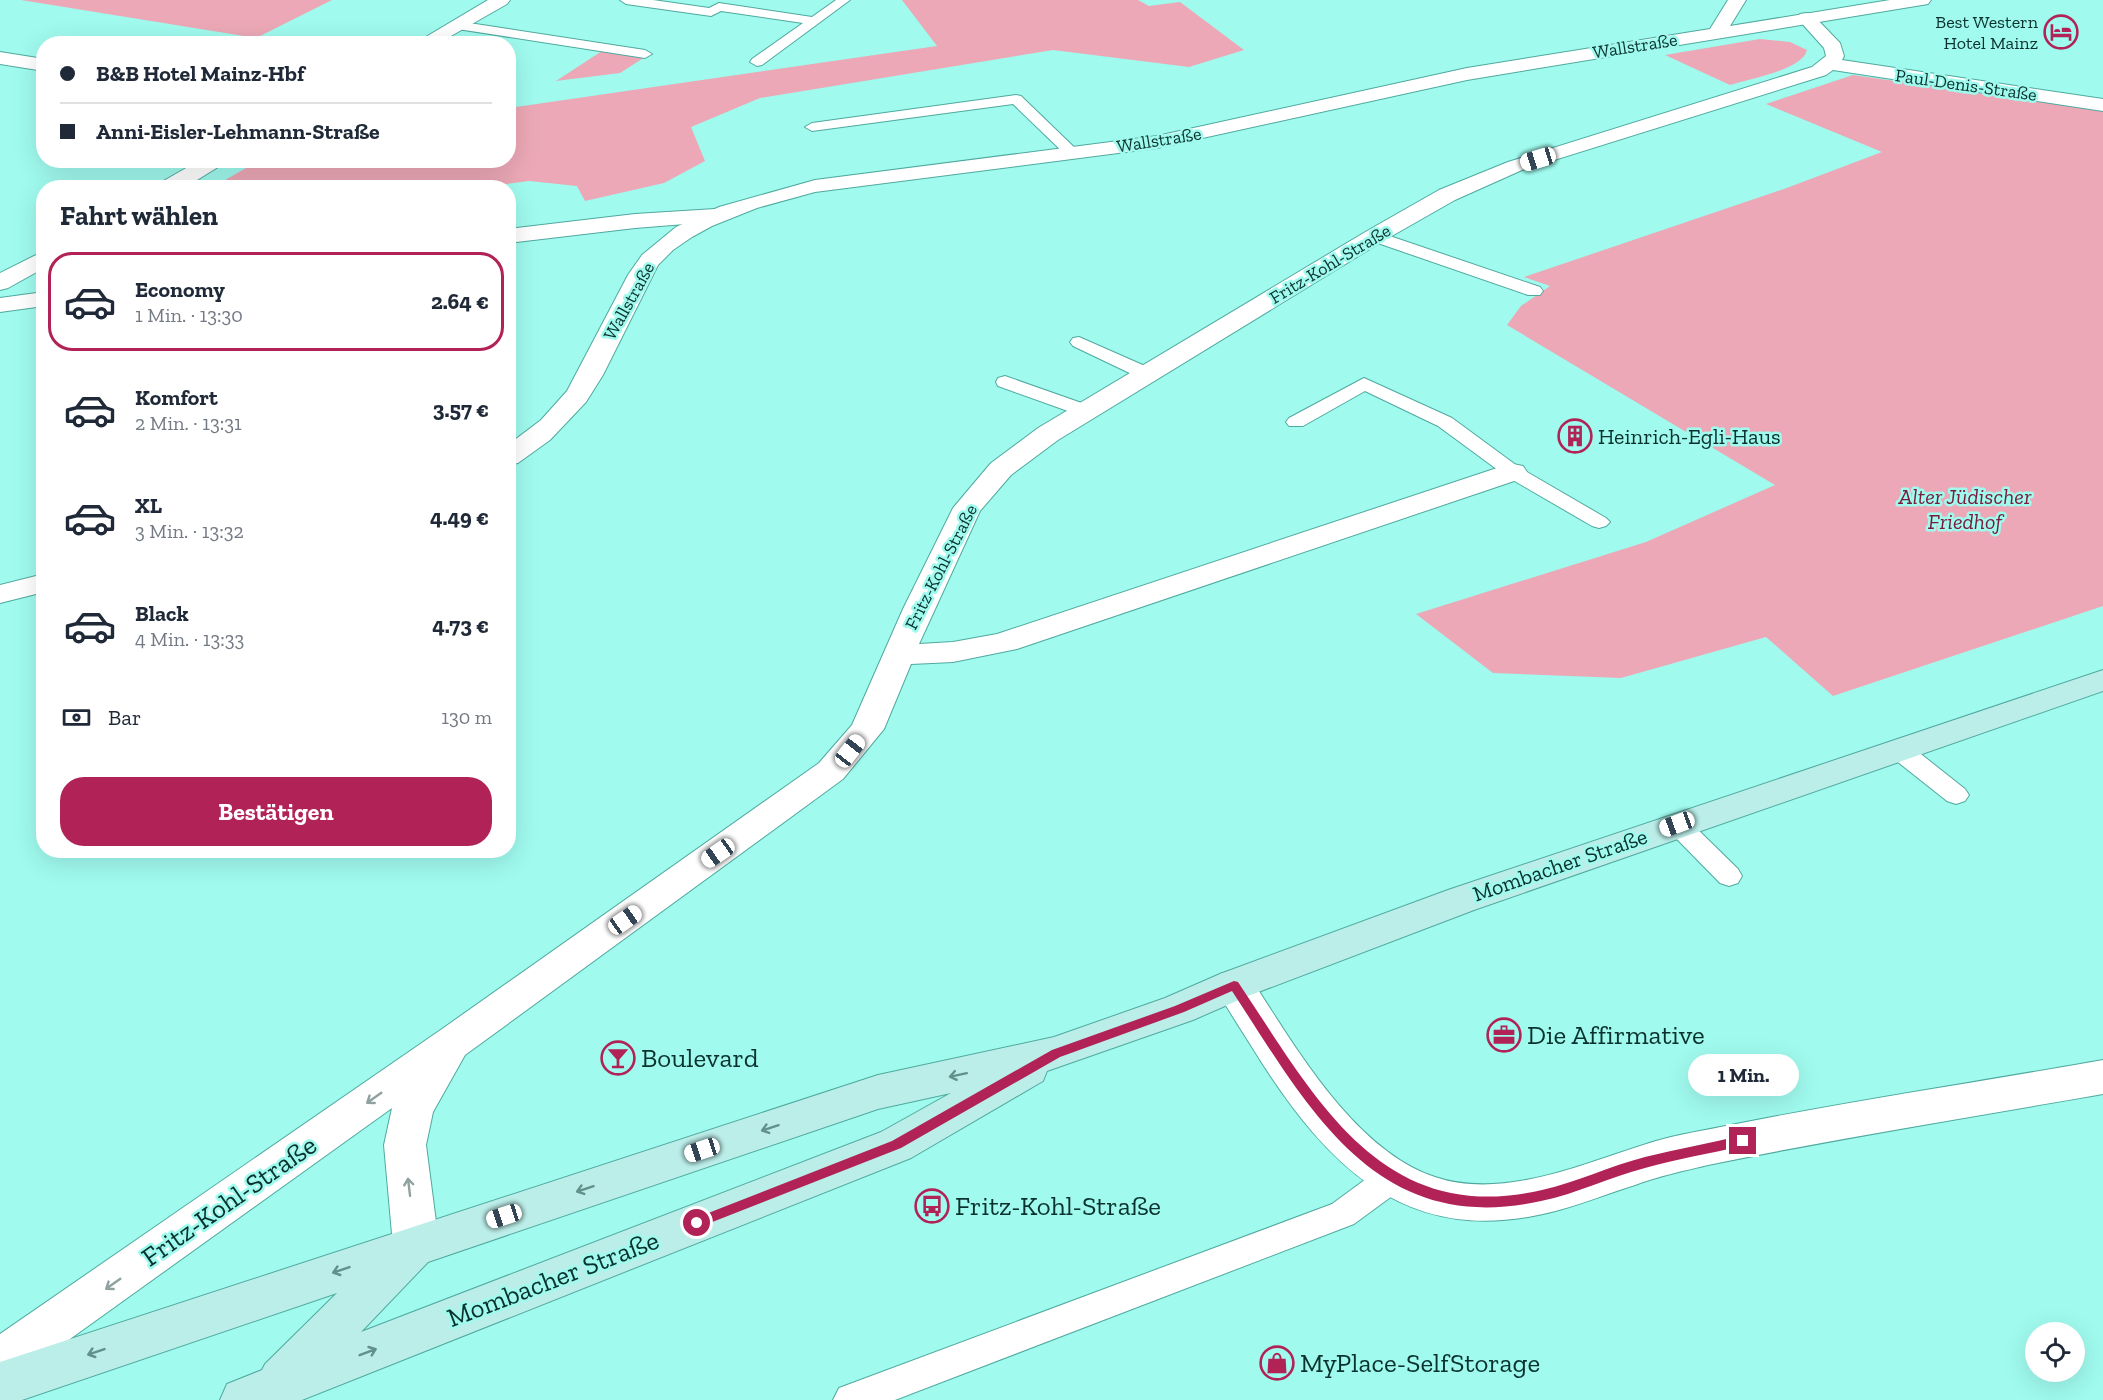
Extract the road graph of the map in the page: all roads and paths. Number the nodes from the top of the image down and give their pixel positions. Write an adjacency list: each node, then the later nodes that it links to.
1 (501, 0): 11 (street)
2 (626, 0): 10 (lane)
3 (844, 0): 10 (lane)
4 (1737, 0): 12 (street)
5 (1855, 0): 6 (street)
6 (1917, 1): 9 (street, Wallstraße)
7 (1793, 3): 9 (street)
8 (1774, 7): 9 (street)
9 (1806, 18): 12 (street, Wallstraße); 18 (street)
10 (815, 21): 16 (lane)
11 (456, 25): 13 (street); 14 (lane)
12 (1717, 32): 21 (street, Wallstraße)
13 (437, 36)
14 (645, 54)
15 (0, 58): 17 (street)
16 (757, 62)
17 (36, 64)
18 (1830, 64): 19 (street, Paul-Denis-Straße); 26 (street, Fritz-Kohl-Straße)
19 (2103, 105)
20 (812, 127): 21 (lane)
21 (1072, 154): 24 (street, Wallstraße)
22 (202, 168): 23 (street)
23 (182, 180)
24 (716, 216): 25 (street); 37 (street, Wallstraße)
25 (516, 235)
26 (1375, 236): 29 (lane); 33 (street, Fritz-Kohl-Straße)
27 (36, 263): 28 (street)
28 (0, 283)
29 (1534, 291)
30 (36, 300): 31 (street)
31 (0, 305)
32 (1079, 342): 33 (lane)
33 (1147, 374): 35 (street, Fritz-Kohl-Straße)
34 (1005, 382): 35 (lane)
35 (1086, 411): 42 (street, Fritz-Kohl-Straße)
36 (1296, 422): 38 (lane)
37 (516, 451)
38 (1514, 472): 39 (lane); 42 (street, Fritz-Kohl-Straße)
39 (1599, 522)
40 (36, 585): 41 (street)
41 (0, 594)
42 (898, 653): 49 (street, Fritz-Kohl-Straße)
43 (2103, 680): 44 (main road, Mombacher Straße)
44 (1898, 749): 45 (lane); 46 (main road, Mombacher Straße)
45 (1956, 795)
46 (1677, 824): 47 (lane); 48 (main road, Mombacher Straße)
47 (1730, 876)
48 (1234, 985): 50 (main road, Mombacher Straße); 52 (street)
49 (456, 1040): 53 (street, Fritz-Kohl-Straße, one-way to 49); 54 (street, Fritz-Kohl-Straße, one-way to 54)
50 (1056, 1053): 53 (main road, Mombacher Straße, one-way to 53); 56 (main road, Mombacher Straße, one-way to 50)
51 (2103, 1077): 52 (street)
52 (1392, 1178): 57 (lane)
53 (416, 1245): 55 (main road, Mombacher Straße, one-way to 55); 56 (main road, Mombacher Straße)
54 (0, 1361)
55 (0, 1385)
56 (259, 1394)
57 (851, 1400)

